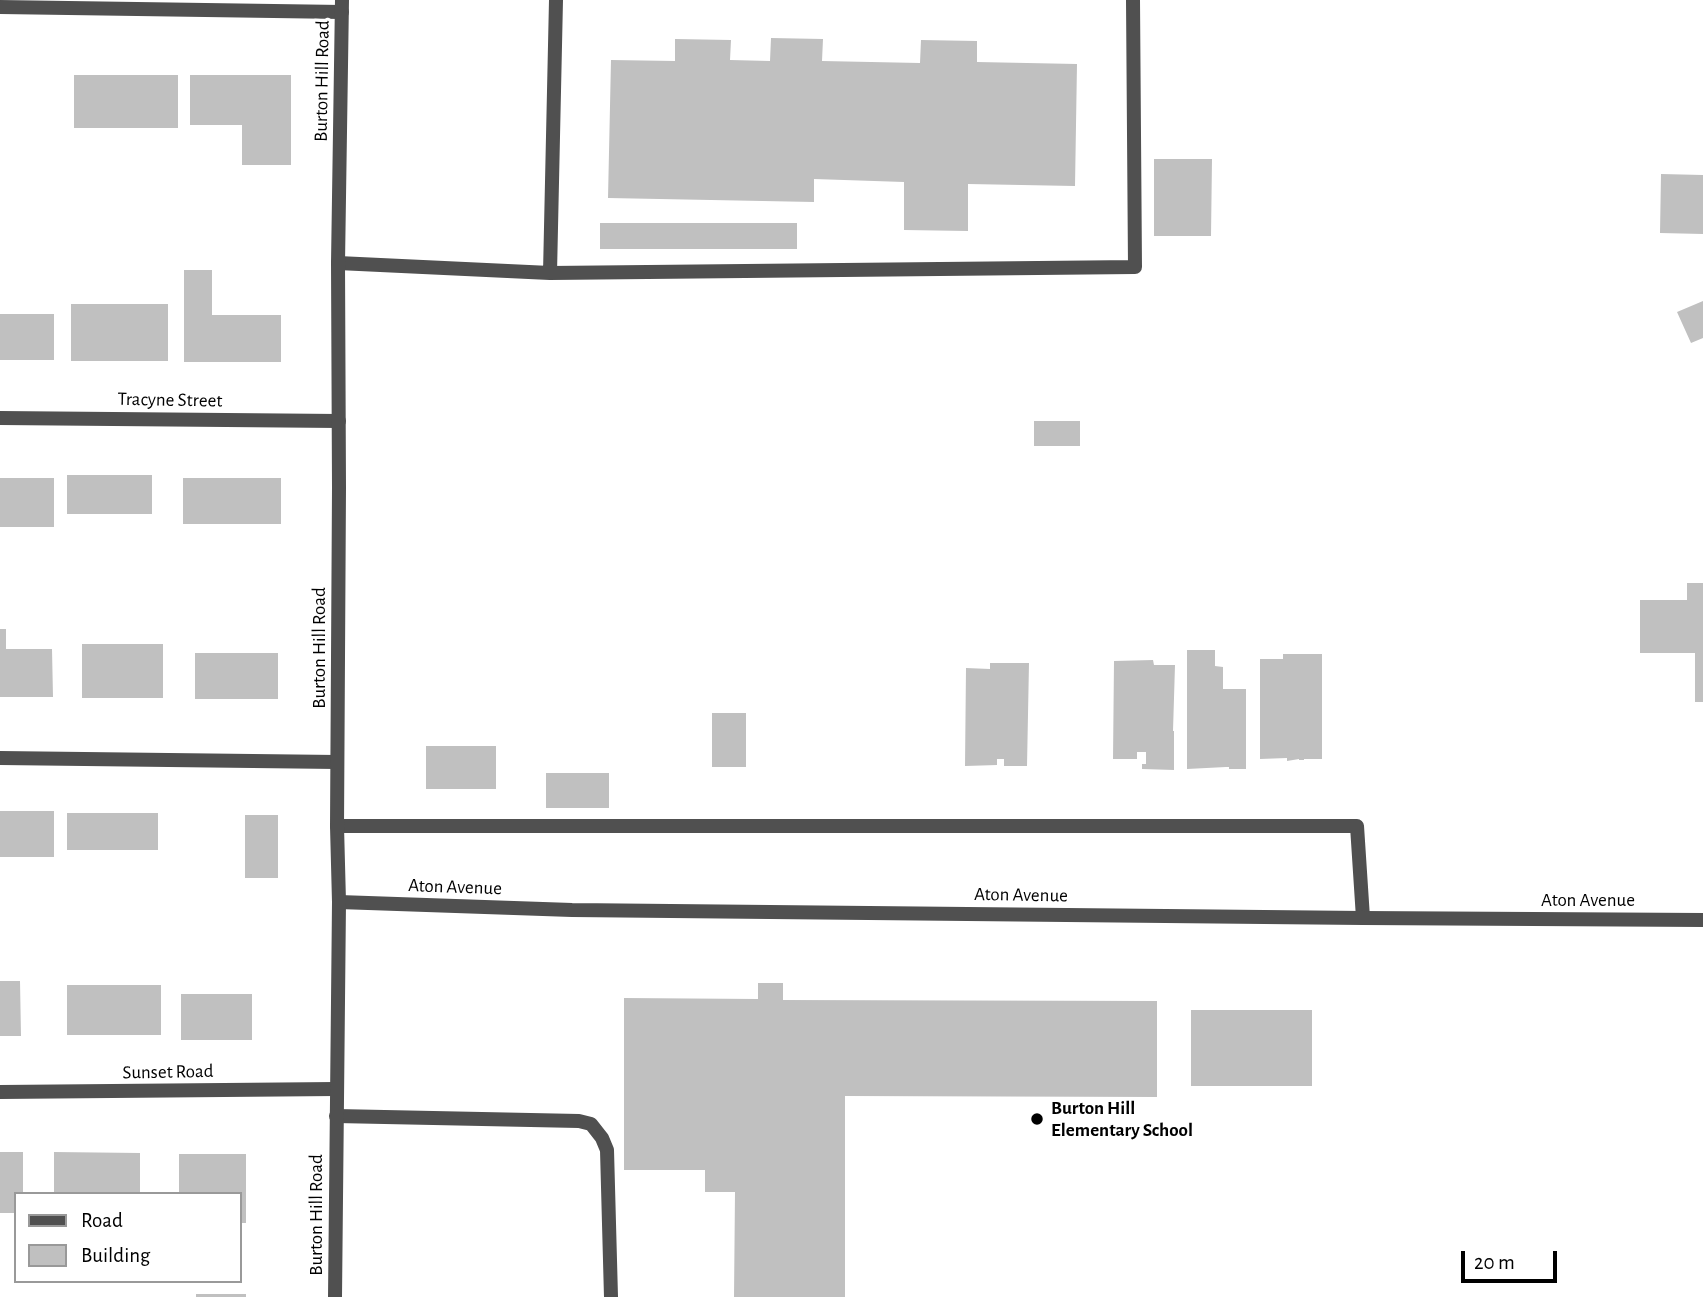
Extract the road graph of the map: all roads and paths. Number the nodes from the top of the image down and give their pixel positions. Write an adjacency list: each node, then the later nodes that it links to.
1 (556, 0): 6 (street)
2 (1133, 0): 6 (street)
3 (342, 6): 4 (street); 5 (street, Burton Hill Road)
4 (0, 7)
5 (338, 263): 6 (street); 8 (street, Burton Hill Road)
6 (550, 273)
7 (0, 418): 8 (street, Tracyne Street)
8 (339, 421): 10 (street, Burton Hill Road)
9 (0, 758): 10 (street)
10 (338, 762): 11 (street, Burton Hill Road)
11 (337, 826): 12 (street, Burton Hill Road); 13 (street)
12 (339, 902): 13 (street, Aton Avenue); 15 (street, Burton Hill Road)
13 (1363, 918): 14 (street, Aton Avenue)
14 (1703, 920)
15 (336, 1089): 16 (street, Sunset Road); 17 (street, Burton Hill Road)
16 (0, 1092)
17 (336, 1116): 18 (street, Burton Hill Road); 19 (street)
18 (335, 1297)
19 (611, 1297)

